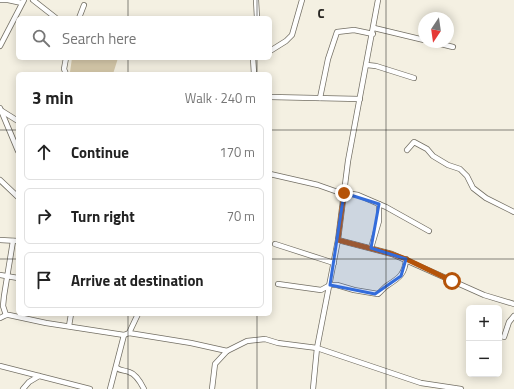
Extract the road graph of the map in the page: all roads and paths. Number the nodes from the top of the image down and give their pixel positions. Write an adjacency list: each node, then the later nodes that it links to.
1 (0, 0): 6 (street)
2 (33, 0): 8 (street)
3 (256, 0): 10 (street)
4 (302, 0): 15 (street)
5 (378, 0): 11 (street)
6 (23, 2): 14 (street)
7 (84, 5): 9 (street)
8 (53, 16)
9 (80, 16)
10 (257, 16)
11 (374, 28): 12 (street); 13 (street)
12 (373, 34): 18 (street); 23 (street)
13 (418, 39)
14 (0, 46)
15 (272, 50)
16 (66, 60): 19 (street)
17 (253, 60): 20 (street)
18 (367, 65): 21 (street); 24 (street)
19 (65, 72)
20 (254, 72)
21 (414, 78)
22 (272, 97): 23 (street)
23 (320, 98): 24 (street)
24 (360, 99): 31 (street)
25 (1, 110): 26 (street); 27 (street)
26 (16, 120)
27 (16, 146)
28 (407, 150): 34 (street)
29 (272, 175): 31 (street)
30 (0, 180): 32 (street)
31 (344, 193): 33 (street); 37 (street)
32 (16, 195)
33 (379, 204): 35 (street); 40 (street)
34 (514, 212)
35 (429, 232)
36 (0, 240): 38 (street)
37 (338, 240): 40 (street); 42 (street)
38 (15, 241): 44 (street)
39 (275, 244): 42 (street)
40 (371, 248): 41 (street)
41 (406, 259): 47 (street); 48 (street)
42 (334, 263): 47 (street)
43 (0, 276): 44 (street)
44 (7, 277): 45 (street); 49 (street)
45 (16, 278)
46 (278, 284): 47 (street)
47 (330, 285): 57 (street)
48 (514, 304)
49 (6, 315): 53 (street); 54 (street)
50 (71, 316): 54 (street)
51 (137, 316): 55 (street)
52 (514, 316): 56 (street)
53 (0, 318)
54 (69, 326): 55 (street)
55 (127, 334): 58 (street); 60 (street)
56 (504, 337)
57 (317, 348): 58 (street); 67 (street); 68 (street)
58 (227, 351): 66 (street)
59 (0, 366): 61 (street)
60 (116, 368): 64 (street); 65 (street)
61 (39, 376): 62 (street); 63 (street)
62 (23, 389)
63 (90, 389)
64 (110, 389)
65 (144, 389)
66 (212, 389)
67 (312, 389)
68 (461, 389)

